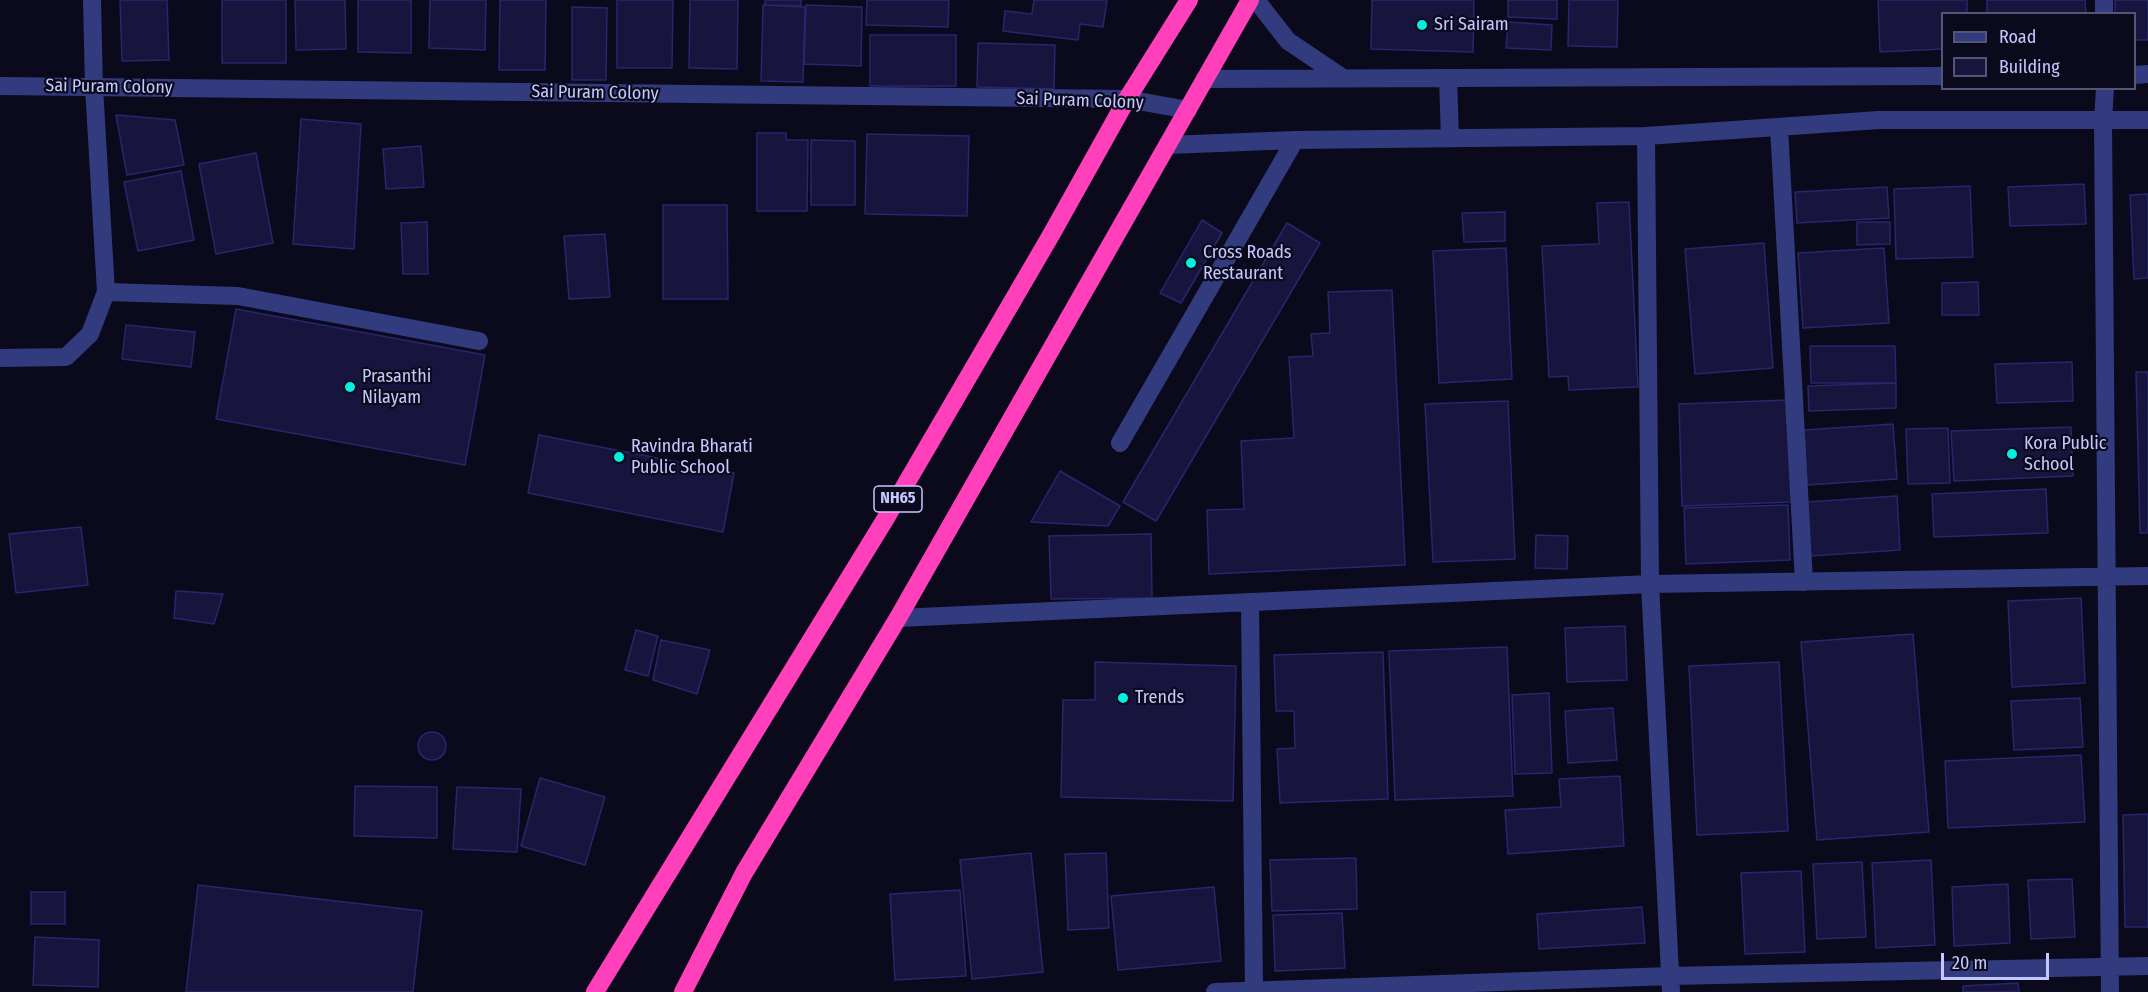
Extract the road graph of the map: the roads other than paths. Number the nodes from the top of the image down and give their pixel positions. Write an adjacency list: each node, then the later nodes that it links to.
1 (92, 0): 10 (street)
2 (1189, 0): 12 (highway, NH65)
3 (1250, 0): 8 (highway)
4 (1256, 0): 6 (street)
5 (1941, 76): 7 (street)
6 (1343, 78): 7 (street); 8 (street)
7 (1448, 78): 18 (street)
8 (1205, 80): 13 (highway)
9 (0, 86): 10 (street, Sai Puram Colony)
10 (94, 87): 12 (street, Sai Puram Colony); 21 (street)
11 (2105, 90): 15 (street)
12 (1127, 99): 13 (street, Sai Puram Colony); 35 (highway, NH65)
13 (1188, 110): 20 (highway)
14 (2148, 120): 15 (street)
15 (2103, 121): 16 (street); 26 (street)
16 (1779, 127): 17 (street); 27 (street)
17 (1646, 136): 18 (street); 28 (street)
18 (1450, 138): 19 (street)
19 (1295, 140): 20 (street); 24 (street)
20 (1168, 145): 30 (highway)
21 (106, 292): 22 (street); 23 (street)
22 (479, 340)
23 (0, 358)
24 (1120, 443)
25 (2148, 576): 26 (street)
26 (2109, 577): 27 (street); 32 (street)
27 (1804, 582): 28 (street)
28 (1650, 584): 29 (street); 33 (street)
29 (1250, 602): 30 (street); 34 (street)
30 (898, 618): 36 (highway)
31 (2148, 966): 32 (street)
32 (2110, 967): 33 (street); 38 (street)
33 (1671, 984): 34 (street)
34 (1254, 991): 37 (street)
35 (596, 992)
36 (683, 992)
37 (1215, 992)
38 (2110, 992)

